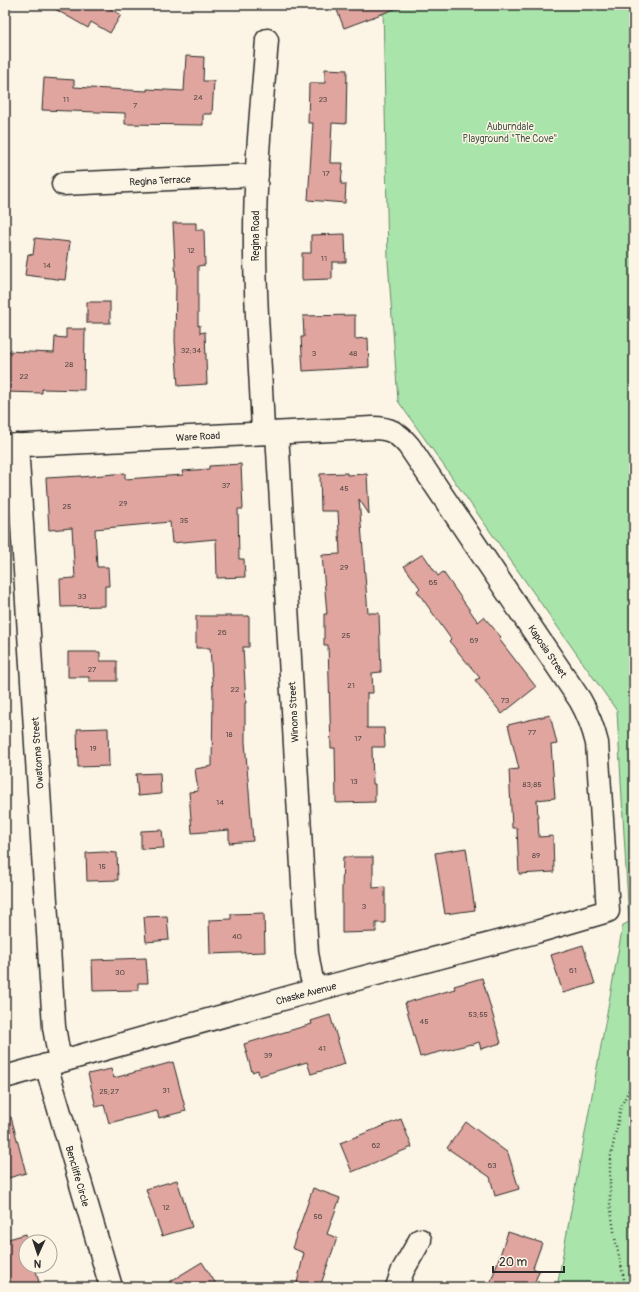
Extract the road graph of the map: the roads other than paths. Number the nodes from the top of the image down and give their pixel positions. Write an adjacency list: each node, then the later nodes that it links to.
1 (267, 40): 2 (street, Regina Road)
2 (257, 175): 3 (street, Regina Terrace); 5 (street, Regina Road)
3 (63, 184)
4 (390, 430): 5 (street, Ware Road); 7 (street, Kaposia Street)
5 (270, 433): 6 (street, Ware Road); 8 (street, Winona Street)
6 (11, 445): 9 (street, Owatonna Street)
7 (608, 911): 8 (street, Chaske Avenue)
8 (315, 990): 9 (street, Chaske Avenue)
9 (54, 1062): 10 (street, Chaske Avenue); 12 (street, Bencliffe Circle)
10 (5, 1077)
11 (420, 1240): 13 (street)
12 (110, 1287)
13 (397, 1287)

